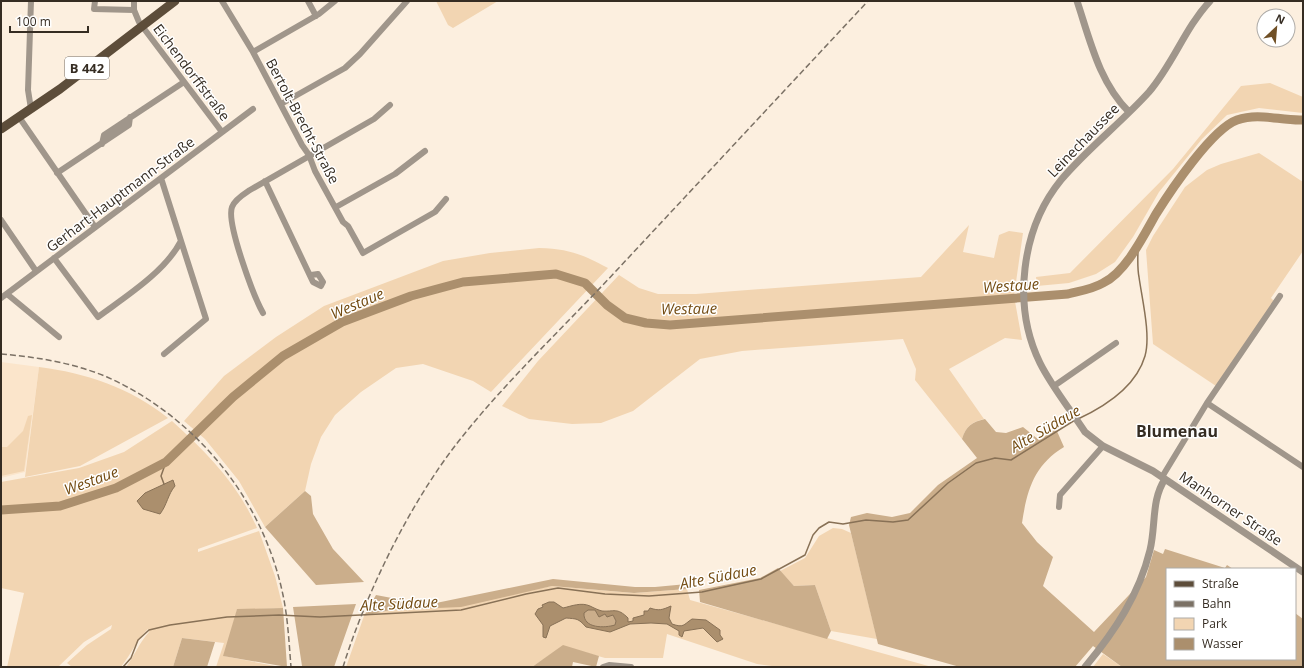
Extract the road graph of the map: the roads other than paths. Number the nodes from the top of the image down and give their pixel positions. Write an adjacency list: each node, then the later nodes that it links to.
1 (32, 1): 18 (street)
2 (95, 1): 11 (street)
3 (134, 1): 11 (street)
4 (175, 1): 13 (main road, B 442)
5 (222, 1): 14 (street, Bertolt-Brecht-Straße)
6 (308, 1): 12 (street)
7 (335, 1): 12 (street)
8 (407, 1): 16 (street)
9 (1077, 1): 20 (street)
10 (1210, 1): 20 (street, Leinechaussee)
11 (134, 10): 13 (street, Eichendorffstraße)
12 (316, 16): 14 (street)
13 (143, 26): 15 (street, Eichendorffstraße); 18 (main road, B 442)
14 (252, 52): 16 (street, Bertolt-Brecht-Straße)
15 (184, 82): 23 (street, Eichendorffstraße); 26 (street)
16 (281, 104): 25 (street, Bertolt-Brecht-Straße)
17 (390, 105): 25 (street)
18 (31, 109): 21 (main road, B 442)
19 (253, 109): 23 (street, Gerhart-Hauptmann-Straße)
20 (1129, 112): 44 (street, Leinechaussee)
21 (19, 117): 22 (main road, B 442); 26 (street)
22 (1, 129)
23 (222, 132): 27 (street, Gerhart-Hauptmann-Straße)
24 (425, 151): 30 (street)
25 (309, 155): 28 (street); 30 (street, Bertolt-Brecht-Straße)
26 (57, 173): 32 (street)
27 (160, 178): 32 (street, Gerhart-Hauptmann-Straße); 33 (street)
28 (265, 181): 36 (street); 40 (street)
29 (446, 199): 30 (street, Bertolt-Brecht-Straße)
30 (336, 207)
31 (1, 220): 35 (street)
32 (95, 227): 34 (street, Gerhart-Hauptmann-Straße)
33 (181, 241): 34 (street); 43 (street)
34 (54, 258): 35 (street, Gerhart-Hauptmann-Straße)
35 (36, 271): 37 (street, Gerhart-Hauptmann-Straße)
36 (311, 275)
37 (7, 294): 39 (street, Gerhart-Hauptmann-Straße); 41 (street)
38 (1280, 296): 45 (street)
39 (1, 298)
40 (263, 313)
41 (59, 337)
42 (1116, 344): 44 (street)
43 (164, 354)
44 (1054, 386): 46 (street, Leinechaussee)
45 (1207, 403): 47 (street); 48 (street)
46 (1103, 446): 48 (street, Leinechaussee); 49 (street)
47 (1303, 467)
48 (1164, 478): 50 (street, Manhorner Straße); 53 (street)
49 (1059, 507)
50 (1303, 572)
51 (603, 667): 52 (street)
52 (631, 667)
53 (1085, 667)

